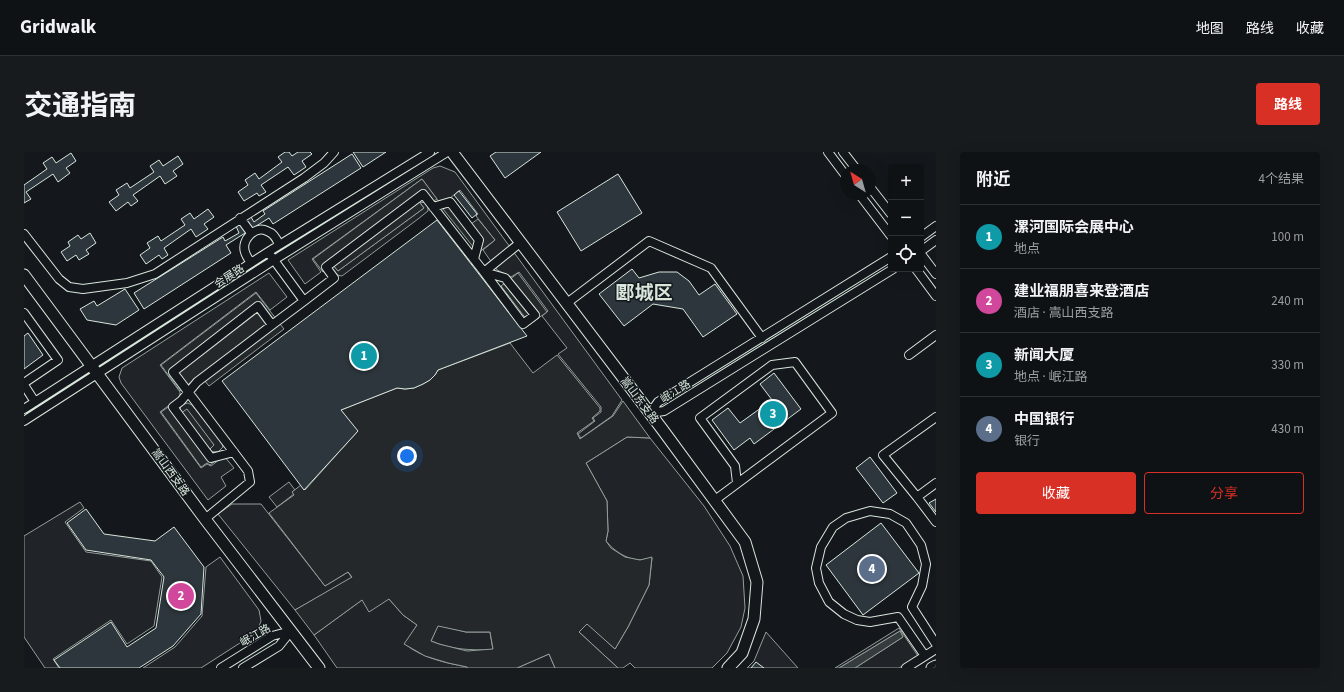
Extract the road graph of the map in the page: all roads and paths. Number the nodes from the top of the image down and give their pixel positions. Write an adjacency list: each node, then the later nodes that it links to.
1 (334, 152): 13 (street)
2 (430, 152): 21 (street, 会展路)
3 (447, 152): 27 (street, 会展路)
4 (452, 152): 20 (main road, 嵩山东支路)
5 (828, 152): 8 (street)
6 (843, 152): 7 (street)
7 (852, 164)
8 (840, 168)
9 (876, 195): 12 (street)
10 (864, 200): 15 (street)
11 (433, 207): 25 (street); 25 (street); 35 (street)
12 (888, 210)
13 (240, 218): 16 (street); 17 (street)
14 (936, 226): 18 (street)
15 (888, 232)
16 (251, 233): 21 (street); 28 (street)
17 (24, 234)
18 (922, 236)
19 (936, 240): 22 (street)
20 (521, 242): 29 (street); 36 (main road, 嵩山东支路)
21 (280, 245): 23 (street, 会展路)
22 (924, 250)
23 (268, 252): 27 (street); 28 (street, 会展路)
24 (924, 256): 32 (street)
25 (474, 259): 29 (street)
26 (888, 259): 40 (street, 岷江路)
27 (274, 260): 35 (street); 42 (street, 会展路)
28 (251, 263): 42 (street, 会展路)
29 (484, 272): 29 (street)
30 (888, 272): 47 (street, 岷江路)
31 (918, 272): 34 (street)
32 (936, 274)
33 (24, 275): 42 (main road, 嵩山西支路)
34 (936, 296)
35 (304, 300): 38 (street)
36 (567, 303): 40 (street); 47 (main road, 嵩山东支路)
37 (24, 313): 43 (street)
38 (272, 325): 44 (street); 44 (street)
39 (936, 335): 41 (street)
40 (762, 338): 47 (street, 岷江路)
41 (909, 355)
42 (95, 369): 45 (street, 会展路); 49 (street, 会展路); 55 (main road, 嵩山西支路)
43 (24, 384): 45 (street)
44 (188, 392): 50 (street); 50 (street)
45 (35, 402): 46 (street, 会展路)
46 (24, 409)
47 (650, 413): 54 (main road, 嵩山东支路)
48 (936, 417): 53 (street)
49 (24, 421)
50 (234, 452): 55 (street)
51 (737, 483): 51 (street); 54 (street)
52 (936, 483): 53 (street)
53 (917, 497): 56 (street)
54 (715, 500): 65 (main road, 嵩山东支路)
55 (205, 518): 57 (main road, 嵩山西支路)
56 (936, 522)
57 (291, 631): 62 (street, 岷江路); 63 (street, 岷江路); 64 (main road, 嵩山西支路)
58 (936, 644): 60 (street)
59 (936, 649): 60 (street)
60 (924, 656): 66 (street)
61 (936, 666): 67 (main road)
62 (221, 668)
63 (243, 668)
64 (319, 668)
65 (728, 668)
66 (906, 668)
67 (932, 668)

